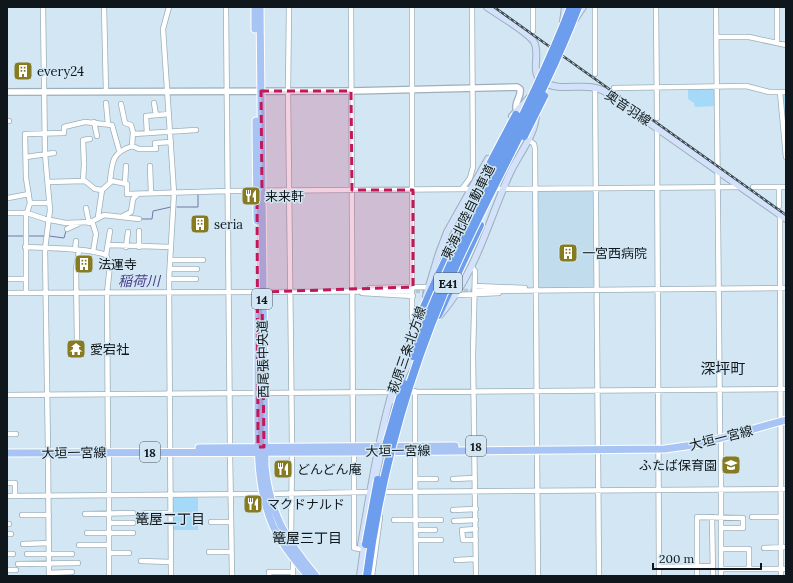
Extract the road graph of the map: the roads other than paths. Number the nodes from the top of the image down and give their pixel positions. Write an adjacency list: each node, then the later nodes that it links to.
1 (43, 7): 41 (street)
2 (104, 7): 42 (street)
3 (169, 7): 35 (street)
4 (226, 7): 36 (street)
5 (255, 7): 37 (main road, 西尾張中央道 / 14)
6 (260, 7): 37 (main road, 西尾張中央道 / 14)
7 (288, 7): 38 (street)
8 (350, 7): 39 (street)
9 (412, 7): 34 (street)
10 (472, 7): 31 (street)
11 (487, 7): 28 (main road)
12 (533, 7): 22 (street)
13 (565, 7): 24 (main road, 萩原三条北方線)
14 (570, 7): 158 (highway, bridge); 299 (highway, 東海北陸自動車道 / E41, bridge)
15 (578, 7): 21 (highway, 東海北陸自動車道 / E41, bridge)
16 (583, 7): 24 (main road, 萩原三条北方線)
17 (595, 7): 27 (street)
18 (656, 7): 30 (street)
19 (716, 7): 23 (street)
20 (777, 7): 25 (street)
21 (573, 19): 159 (highway, bridge); 300 (highway, 東海北陸自動車道 / E41, bridge)
22 (533, 31)
23 (717, 37): 25 (street); 29 (street)
24 (561, 40): 28 (main road, 萩原三条北方線)
25 (777, 42): 26 (street)
26 (786, 45)
27 (595, 74)
28 (542, 82): 32 (main road, 奥音羽線); 48 (main road, 萩原三条北方線); 63 (main road, 萩原三条北方線)
29 (716, 86): 30 (street); 43 (street); 75 (street)
30 (657, 87): 33 (street); 51 (street)
31 (472, 88): 34 (street); 48 (street); 73 (street)
32 (595, 88): 55 (main road, 奥音羽線); 83 (street)
33 (614, 88)
34 (412, 89): 39 (street); 94 (street)
35 (167, 91): 36 (street); 42 (street); 49 (street)
36 (227, 91): 37 (street); 95 (street)
37 (259, 91): 38 (street); 96 (main road, 西尾張中央道 / 14)
38 (288, 91): 39 (street); 92 (street)
39 (351, 91): 93 (street)
40 (7, 92): 41 (street)
41 (45, 92): 42 (street); 59 (street)
42 (106, 92)
43 (780, 92): 44 (street); 70 (street)
44 (786, 92)
45 (106, 103): 53 (street)
46 (154, 103): 50 (street)
47 (121, 104): 60 (street)
48 (517, 111): 54 (main road, 萩原三条北方線)
49 (169, 114): 50 (street); 57 (street)
50 (156, 115): 58 (street)
51 (657, 118)
52 (94, 122): 53 (street); 59 (street); 61 (street)
53 (108, 124): 66 (street)
54 (505, 127): 63 (street); 74 (main road, 萩原三条北方線)
55 (657, 128): 75 (main road, 奥音羽線); 84 (street)
56 (196, 130): 57 (street)
57 (170, 131): 58 (street); 64 (street)
58 (147, 133): 60 (street)
59 (45, 134): 68 (street); 69 (street)
60 (133, 134): 65 (street)
61 (97, 136)
62 (90, 139): 76 (street)
63 (528, 139): 89 (main road, 萩原三条北方線); 90 (street)
64 (171, 142): 65 (street); 97 (street)
65 (132, 146): 66 (street)
66 (120, 150): 78 (street)
67 (54, 153): 68 (street)
68 (45, 154): 69 (street); 77 (street)
69 (26, 157): 98 (street)
70 (786, 157)
71 (126, 166): 79 (street)
72 (150, 166): 100 (street)
73 (472, 170): 74 (street); 87 (street)
74 (482, 171): 88 (main road, 萩原三条北方線)
75 (718, 172): 80 (main road, 奥音羽線); 85 (street)
76 (83, 181): 77 (street); 91 (street)
77 (48, 182): 103 (street)
78 (110, 182): 79 (street); 91 (street)
79 (125, 183): 99 (street)
80 (741, 187): 85 (street); 110 (main road, 奥音羽線)
81 (779, 187): 82 (street); 86 (street); 104 (street)
82 (786, 187)
83 (596, 188): 84 (street); 90 (street); 144 (street)
84 (657, 188): 85 (street); 142 (street)
85 (718, 188): 139 (street)
86 (753, 188)
87 (462, 189): 88 (street); 94 (street)
88 (471, 189): 89 (street); 138 (main road, 萩原三条北方線)
89 (502, 189): 90 (street); 131 (main road, 萩原三条北方線)
90 (536, 189): 143 (street)
91 (102, 190): 109 (street)
92 (290, 190): 93 (street); 96 (street); 149 (street)
93 (352, 190): 94 (street); 150 (street)
94 (413, 190): 145 (street)
95 (228, 191): 96 (street); 97 (street); 147 (street)
96 (259, 191): 148 (main road, 西尾張中央道 / 14)
97 (174, 193): 100 (street); 124 (street)
98 (28, 194): 101 (street); 102 (street)
99 (140, 194): 100 (street); 108 (street)
100 (151, 194)
101 (8, 198)
102 (30, 203): 103 (street); 107 (street)
103 (49, 203): 112 (street)
104 (779, 206)
105 (86, 208): 113 (street)
106 (7, 213): 107 (street)
107 (27, 213): 112 (street); 122 (street)
108 (123, 216): 109 (street); 111 (street)
109 (98, 217): 113 (street)
110 (783, 217): 140 (street)
111 (139, 218)
112 (49, 220): 114 (street); 125 (street)
113 (90, 222): 114 (street); 127 (street)
114 (80, 223): 115 (street)
115 (67, 228)
116 (110, 231): 120 (street)
117 (139, 231): 123 (street)
118 (128, 232): 121 (street)
119 (76, 241): 126 (street)
120 (109, 245): 121 (street); 128 (street)
121 (126, 246): 123 (street)
122 (25, 247): 125 (street); 135 (street)
123 (139, 247): 124 (street)
124 (171, 247): 129 (street)
125 (45, 248): 126 (street); 153 (street)
126 (77, 251): 127 (street); 156 (street)
127 (93, 252): 128 (street)
128 (106, 255): 154 (street)
129 (170, 260): 130 (street); 132 (street)
130 (203, 260)
131 (472, 267): 146 (street); 157 (main road, 萩原三条北方線)
132 (170, 269): 133 (street); 136 (street)
133 (197, 269)
134 (7, 279): 135 (street)
135 (26, 279): 152 (street)
136 (169, 279): 137 (street); 155 (street)
137 (196, 279)
138 (428, 287): 145 (street); 158 (main road, 萩原三条北方線)
139 (718, 288): 140 (street); 142 (street); 163 (street)
140 (780, 288): 141 (street); 164 (street)
141 (786, 288)
142 (657, 289): 144 (street); 162 (street)
143 (536, 290): 144 (street); 146 (street); 146 (street); 166 (street)
144 (597, 290): 167 (street)
145 (412, 291): 150 (street); 150 (street); 160 (street)
146 (476, 291): 157 (street); 165 (street)
147 (229, 292): 148 (street); 155 (street); 174 (street)
148 (260, 292): 149 (street); 171 (main road, 西尾張中央道 / 14)
149 (290, 292): 150 (street); 172 (street)
150 (352, 292): 168 (street)
151 (7, 293): 152 (street)
152 (26, 293): 153 (street)
153 (47, 293): 156 (street); 176 (street)
154 (108, 293): 155 (street); 156 (street); 177 (street)
155 (170, 293): 173 (street)
156 (76, 294): 161 (street)
157 (457, 295): 159 (main road, 萩原三条北方線)
158 (419, 318): 160 (main road, 萩原三条北方線)
159 (435, 321): 169 (main road, 萩原三条北方線)
160 (415, 328): 169 (main road, 萩原三条北方線)
161 (77, 343)
162 (658, 390): 163 (street); 167 (street); 183 (street)
163 (720, 390): 164 (street); 181 (street)
164 (783, 390): 178 (street)
165 (475, 391): 166 (street); 170 (street); 186 (street)
166 (536, 391): 167 (street); 187 (street)
167 (597, 391): 182 (street)
168 (353, 392): 169 (street); 172 (street); 189 (street)
169 (395, 392): 170 (street); 184 (main road, 萩原三条北方線)
170 (414, 392): 185 (street)
171 (261, 393): 172 (street); 174 (street); 193 (main road, 西尾張中央道 / 14)
172 (290, 393): 188 (street)
173 (170, 394): 174 (street); 177 (street); 191 (street)
174 (230, 394): 192 (street)
175 (7, 395): 176 (street)
176 (48, 395): 177 (street); 194 (street)
177 (108, 395): 195 (street)
178 (783, 420): 181 (main road, 大垣一宮線 / 18); 203 (street)
179 (7, 434): 180 (street)
180 (16, 434)
181 (720, 437): 183 (main road, 大垣一宮線 / 18); 206 (street)
182 (598, 447): 183 (main road, 大垣一宮線 / 18); 187 (main road, 大垣一宮線 / 18); 204 (street)
183 (659, 447): 205 (street)
184 (380, 448): 185 (main road, 大垣一宮線 / 18); 189 (main road, 大垣一宮線 / 18); 210 (main road, 萩原三条北方線); 223 (main road, 萩原三条北方線)
185 (415, 448): 186 (main road, 大垣一宮線 / 18); 200 (street)
186 (475, 448): 187 (main road, 大垣一宮線 / 18); 199 (street)
187 (537, 448): 209 (street)
188 (292, 449): 189 (main road, 大垣一宮線 / 18); 193 (main road, 大垣一宮線 / 18); 212 (street)
189 (353, 449): 213 (street)
190 (7, 450): 194 (main road, 大垣一宮線 / 18)
191 (170, 450): 192 (main road, 大垣一宮線 / 18); 195 (main road, 大垣一宮線 / 18); 218 (street)
192 (230, 450): 193 (main road, 大垣一宮線 / 18); 214 (street)
193 (261, 450): 215 (main road, 西尾張中央道 / 14)
194 (48, 451): 195 (main road, 大垣一宮線 / 18); 196 (main road, 大垣一宮線 / 18); 216 (street)
195 (108, 451): 217 (street)
196 (7, 453)
197 (391, 464): 211 (street)
198 (453, 478): 199 (street)
199 (476, 478): 208 (street)
200 (415, 479): 201 (street); 207 (street)
201 (436, 479)
202 (7, 483): 220 (street)
203 (784, 489): 206 (street); 235 (street)
204 (598, 490): 205 (street); 209 (street); 305 (street)
205 (659, 490): 206 (street); 283 (street)
206 (720, 490): 233 (street)
207 (416, 491): 208 (street); 211 (street); 237 (street)
208 (476, 491): 209 (street); 221 (street)
209 (537, 491): 304 (street)
210 (369, 492): 213 (street); 262 (main road, 萩原三条北方線)
211 (385, 492): 227 (street)
212 (292, 493): 213 (street); 215 (street); 255 (street)
213 (354, 493): 262 (street)
214 (231, 494): 215 (street); 218 (street); 242 (street)
215 (266, 494): 255 (main road, 西尾張中央道 / 14); 273 (main road, 西尾張中央道 / 14)
216 (49, 495): 217 (street); 220 (street); 231 (street)
217 (109, 495): 218 (street); 229 (street)
218 (170, 495): 226 (street)
219 (7, 496): 220 (street)
220 (16, 496)
221 (476, 509): 222 (street); 239 (street)
222 (453, 510)
223 (370, 511): 227 (street); 299 (main road, 萩原三条北方線)
224 (133, 513): 229 (street)
225 (144, 513): 226 (street)
226 (170, 513): 277 (street)
227 (381, 513): 301 (street)
228 (85, 514): 229 (street)
229 (109, 514): 243 (street)
230 (22, 515): 231 (street)
231 (49, 515): 257 (street)
232 (712, 517): 233 (street); 281 (street); 282 (street)
233 (721, 517): 245 (street); 245 (street)
234 (752, 517): 235 (street)
235 (781, 517): 260 (street)
236 (394, 520): 237 (street)
237 (416, 520): 238 (street); 247 (street)
238 (442, 520)
239 (476, 520): 240 (street); 246 (street)
240 (454, 521)
241 (211, 522): 242 (street)
242 (231, 522): 265 (street)
243 (109, 523): 244 (street); 250 (street)
244 (133, 523)
245 (721, 528): 263 (street)
246 (476, 529): 254 (street); 254 (street)
247 (416, 530): 248 (street); 252 (street)
248 (435, 530)
249 (87, 533): 250 (street)
250 (109, 533): 251 (street); 259 (street)
251 (133, 533)
252 (416, 540): 253 (street); 302 (street)
253 (441, 540)
254 (476, 540): 274 (street)
255 (290, 543): 297 (main road, 西尾張中央道 / 14)
256 (23, 544): 257 (street)
257 (49, 544): 271 (street)
258 (79, 545): 259 (street)
259 (109, 545): 266 (street)
260 (784, 547): 261 (street); 286 (street)
261 (764, 548)
262 (360, 549): 298 (main road, 萩原三条北方線)
263 (721, 549): 284 (street); 285 (street)
264 (210, 552): 265 (street)
265 (231, 552): 294 (street)
266 (109, 553): 267 (street); 292 (street)
267 (129, 553)
268 (7, 554): 269 (street)
269 (13, 554)
270 (28, 554): 271 (street)
271 (49, 554): 272 (street); 278 (street)
272 (72, 554)
273 (293, 558): 290 (street); 296 (main road, 西尾張中央道 / 14)
274 (476, 559): 275 (street); 303 (street)
275 (456, 560)
276 (141, 562): 277 (street)
277 (171, 562): 293 (street)
278 (49, 563): 279 (street); 280 (street); 291 (street)
279 (78, 563)
280 (18, 564)
281 (697, 566): 282 (street); 283 (street); 307 (street)
282 (713, 566): 308 (street)
283 (659, 567): 306 (street)
284 (721, 569): 285 (street); 309 (street)
285 (749, 569): 286 (street)
286 (784, 569): 310 (street)
287 (7, 570): 288 (street)
288 (16, 570)
289 (72, 572): 291 (street)
290 (293, 574): 295 (street)
291 (49, 575)
292 (109, 576)
293 (171, 576)
294 (232, 576)
295 (269, 576)
296 (308, 576)
297 (316, 576)
298 (357, 576)
299 (361, 576)
300 (367, 576)
301 (372, 576)
302 (416, 576)
303 (476, 576)
304 (538, 576)
305 (598, 576)
306 (659, 576)
307 (697, 576)
308 (713, 576)
309 (721, 576)
310 (781, 576)

